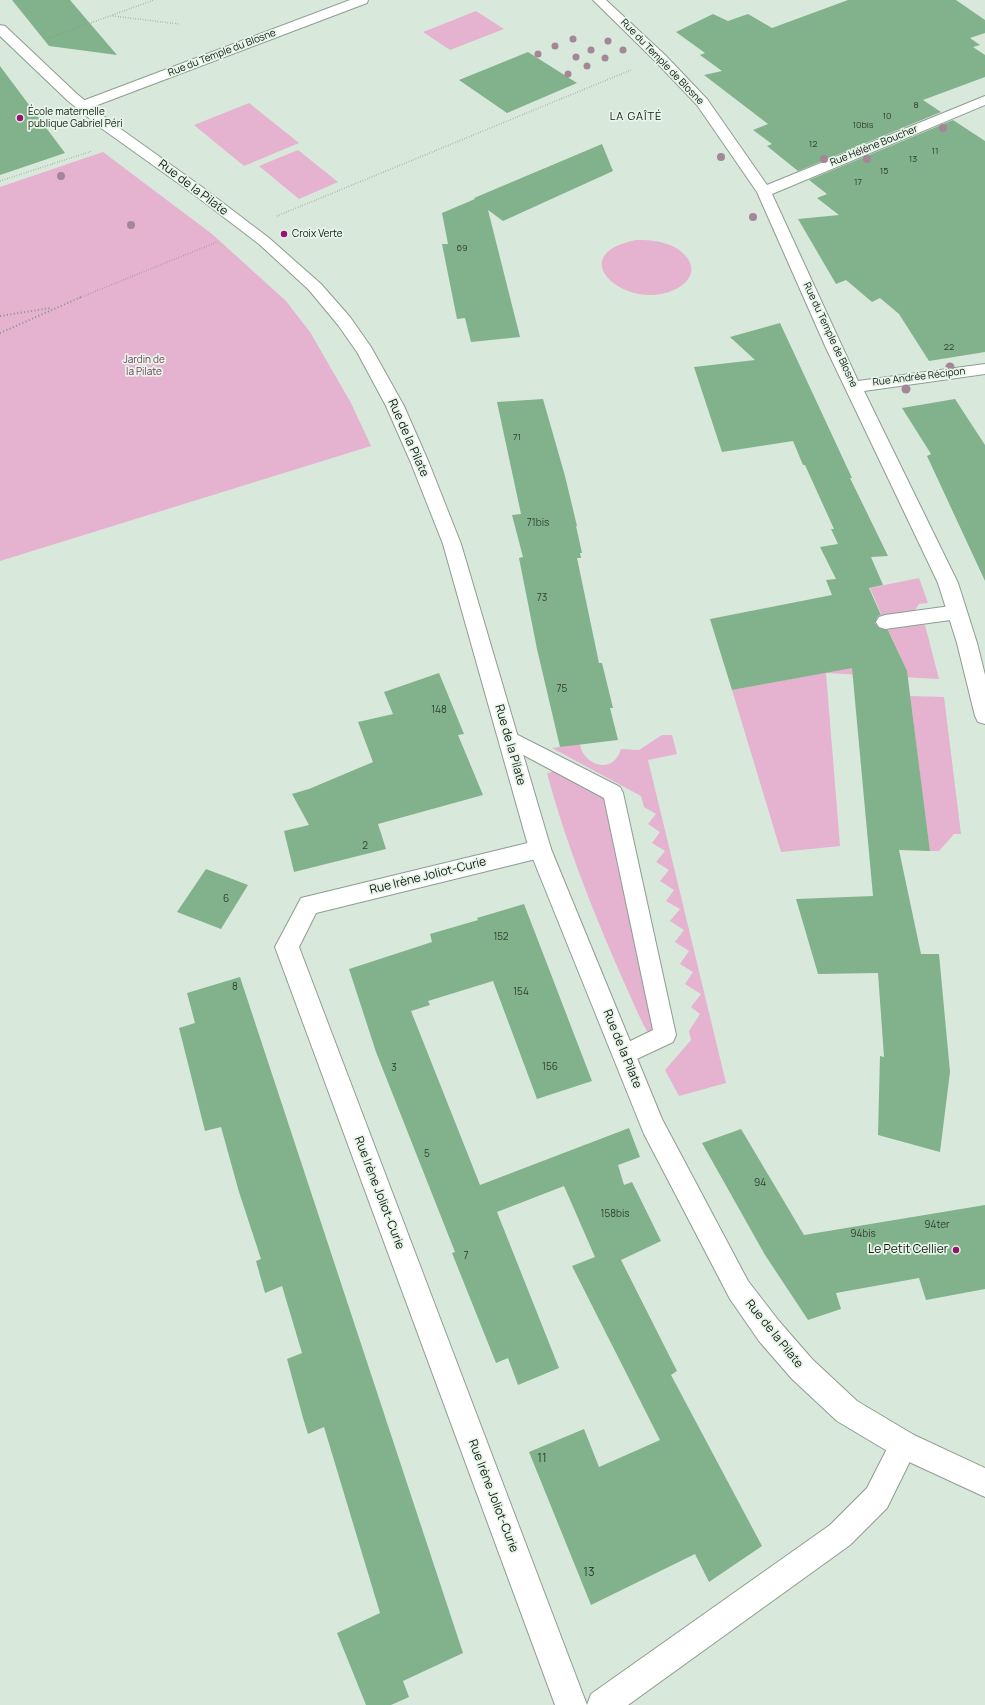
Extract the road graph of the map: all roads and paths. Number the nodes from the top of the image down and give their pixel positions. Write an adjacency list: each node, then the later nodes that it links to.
1 (154, 0): 4 (path)
2 (362, 0): 10 (street, Rue du Temple du Blosne)
3 (599, 0): 8 (street, Rue du Temple de Blosne)
4 (112, 16): 5 (path); 7 (path)
5 (179, 24)
6 (0, 29): 7 (street, Rue de la Pilate)
7 (20, 48): 10 (street, Rue de la Pilate)
8 (660, 58): 13 (street, Rue du Temple de Blosne); 14 (path)
9 (985, 100): 13 (street, Rue Hélène Boucher)
10 (82, 106): 11 (street, Rue de la Pilate)
11 (134, 145): 12 (path); 14 (street, Rue de la Pilate)
12 (0, 182)
13 (764, 192): 19 (street, Rue du Temple de Blosne)
14 (246, 228): 15 (path); 23 (street, Rue de la Pilate)
15 (54, 308): 16 (path); 17 (path)
16 (0, 316)
17 (0, 333)
18 (985, 369): 19 (street, Rue Andrée Récipon)
19 (854, 387): 20 (street, Rue du Temple de Blosne)
20 (958, 612): 21 (lane); 22 (street, Rue du Temple de Blosne)
21 (885, 622)
22 (985, 716)
23 (508, 738): 24 (street, Rue de la Pilate); 25 (lane)
24 (540, 849): 25 (street, Rue de la Pilate); 28 (street, Rue Irène Joliot-Curie)
25 (624, 1055): 26 (street, Rue de la Pilate)
26 (904, 1445): 27 (street, Rue de la Pilate); 29 (street)
27 (985, 1483)
28 (572, 1705)
29 (602, 1705)

